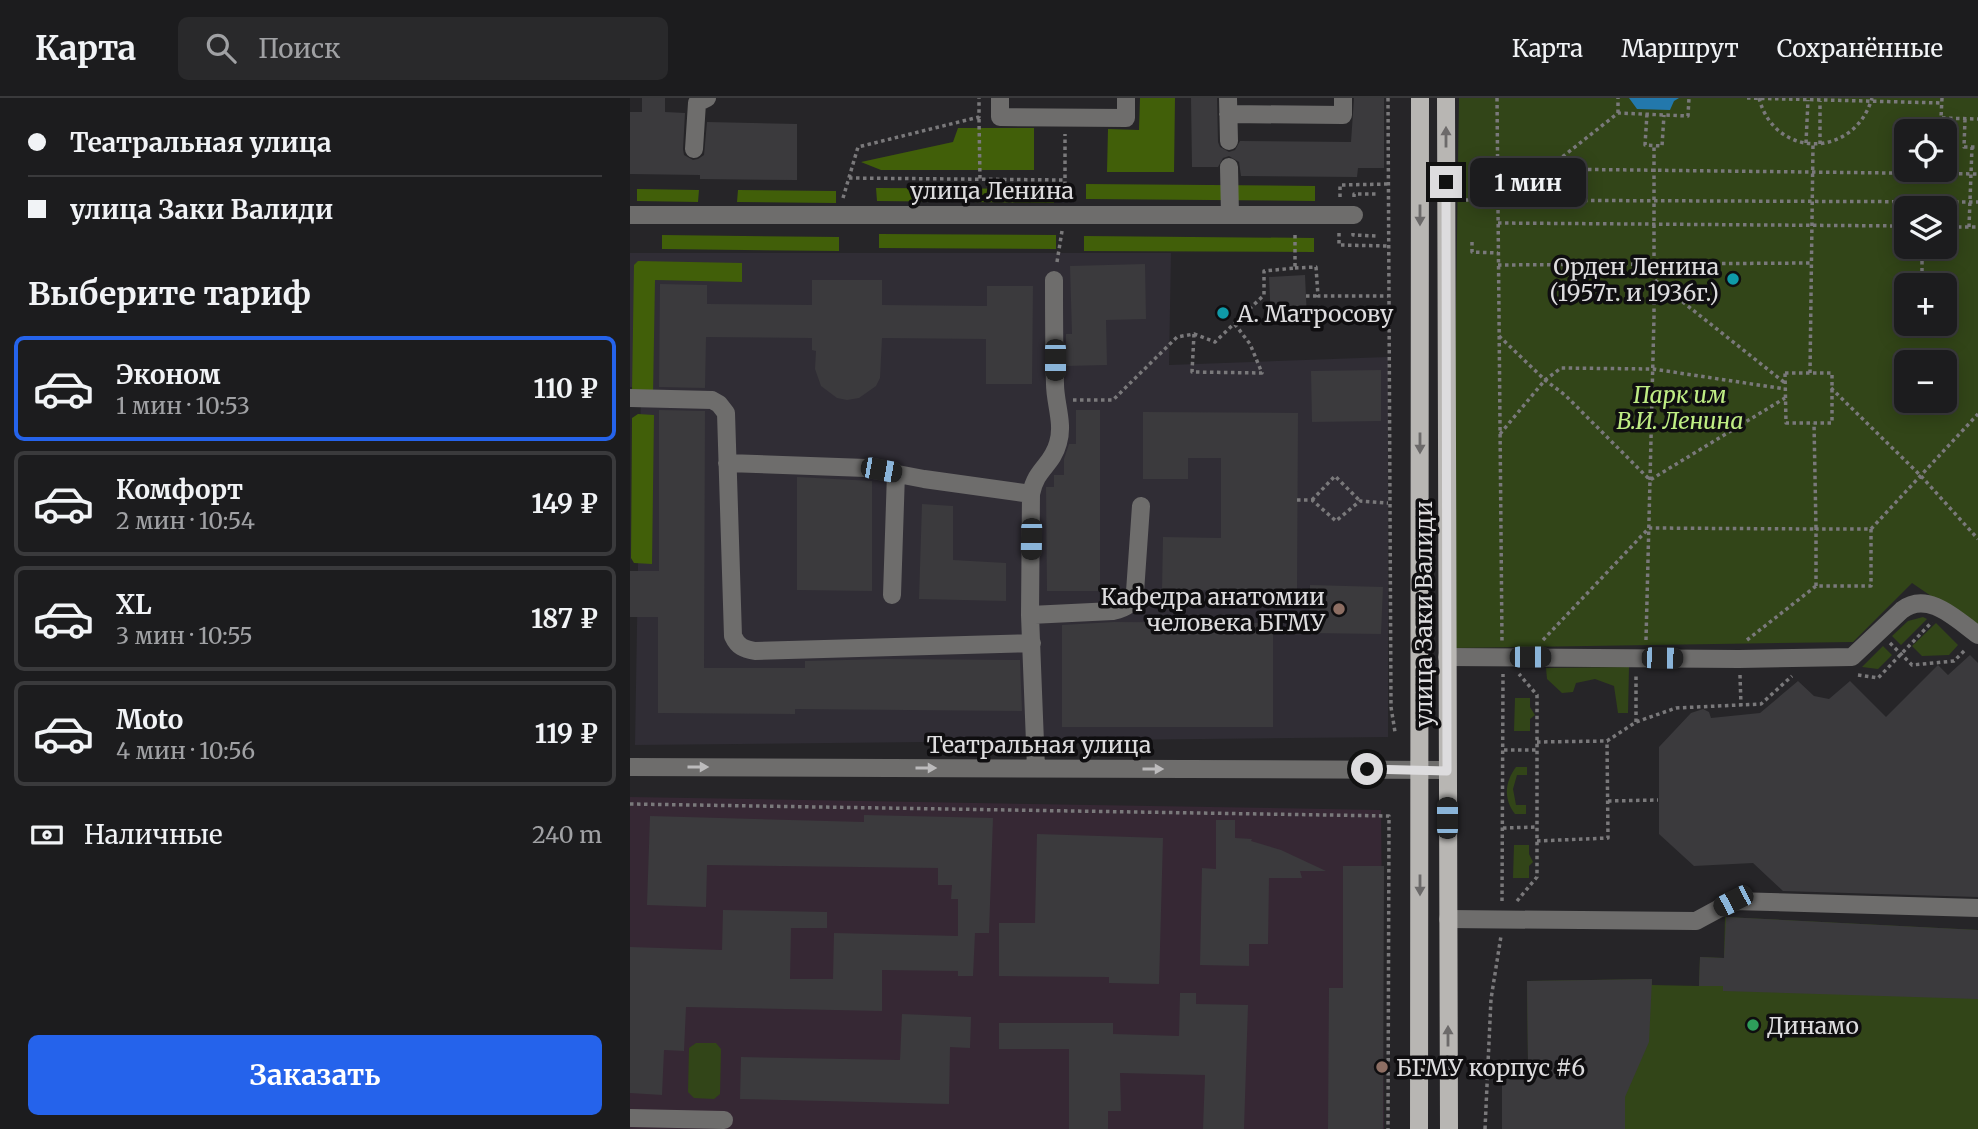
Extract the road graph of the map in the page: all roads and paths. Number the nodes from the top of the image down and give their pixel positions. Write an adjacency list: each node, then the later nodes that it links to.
1 (707, 98): 34 (street)
2 (979, 98): 22 (path)
3 (1000, 98): 4 (street)
4 (1126, 98)
5 (1343, 98): 18 (street)
6 (1388, 98): 47 (path)
7 (1420, 98): 142 (main road, улица Заки Валиди, one-way to 142)
8 (1446, 98): 127 (main road, улица Заки Валиди, one-way to 8)
9 (1497, 98): 37 (path)
10 (1618, 98): 19 (path)
11 (1689, 98): 21 (path)
12 (1747, 98): 13 (path)
13 (1760, 98): 15 (path); 28 (path)
14 (1817, 99): 15 (path); 16 (path); 30 (path)
15 (1808, 100): 28 (path)
16 (1872, 100): 17 (path); 30 (path)
17 (1942, 101): 23 (path)
18 (1228, 106): 27 (street)
19 (1618, 113): 20 (path); 38 (path)
20 (1647, 114): 21 (path); 31 (path)
21 (1664, 115): 31 (path)
22 (979, 117): 25 (path); 43 (path); 44 (path)
23 (1965, 119): 24 (path); 32 (path)
24 (1978, 120)
25 (986, 125)
26 (1053, 131): 45 (path)
27 (1228, 141)
28 (1806, 143): 29 (path)
29 (1812, 144): 30 (path); 40 (path)
30 (1820, 144)
31 (1654, 146): 39 (path)
32 (1972, 147): 33 (path); 41 (path)
33 (1978, 147)
34 (694, 149)
35 (1229, 167): 60 (street)
36 (1459, 168): 37 (path)
37 (1497, 169): 38 (path); 46 (path)
38 (1548, 169): 39 (path); 52 (path)
39 (1653, 170): 40 (path); 53 (path)
40 (1812, 172): 41 (path); 54 (path)
41 (1972, 174): 42 (path); 55 (path)
42 (1978, 174)
43 (849, 178): 44 (path); 57 (path)
44 (980, 179): 45 (path)
45 (1065, 180): 58 (path)
46 (1498, 183): 50 (path); 52 (path)
47 (1389, 184): 62 (path); 74 (path)
48 (1354, 194): 49 (path)
49 (1378, 194)
50 (1472, 195)
51 (1459, 200): 52 (path)
52 (1498, 201): 53 (path); 63 (path)
53 (1653, 201): 54 (path); 64 (path)
54 (1812, 201): 55 (path); 65 (path)
55 (1970, 202): 56 (path); 68 (path)
56 (1978, 202)
57 (839, 214): 58 (street, улица Ленина); 59 (street, улица Ленина)
58 (1065, 214): 60 (street, улица Ленина)
59 (630, 215)
60 (1230, 215): 61 (street, улица Ленина)
61 (1295, 215): 62 (street, улица Ленина); 79 (path)
62 (1347, 215): 74 (path)
63 (1498, 223): 64 (path); 75 (path)
64 (1653, 225): 65 (path); 78 (path)
65 (1812, 226): 66 (path); 76 (path)
66 (1894, 226)
67 (1957, 227): 68 (path)
68 (1969, 227): 69 (path)
69 (1978, 227)
70 (1353, 235): 71 (path)
71 (1377, 236)
72 (1061, 237): 80 (path)
73 (1472, 242): 75 (path)
74 (1388, 246): 84 (path)
75 (1498, 253): 77 (path)
76 (1811, 263): 78 (path); 89 (path)
77 (1498, 265): 78 (path); 87 (path)
78 (1654, 265): 81 (path)
79 (1295, 268): 83 (path); 85 (path)
80 (1054, 280): 96 (street)
81 (1654, 280): 88 (path); 91 (path)
82 (1306, 296): 83 (path)
83 (1318, 296): 84 (path)
84 (1388, 296): 108 (path)
85 (1234, 323): 86 (path); 86 (path)
86 (1194, 334): 96 (path)
87 (1499, 336): 90 (path); 99 (path)
88 (1653, 369): 90 (path); 93 (path); 103 (path)
89 (1810, 373): 91 (path); 92 (path)
90 (1545, 380): 99 (path); 103 (path)
91 (1785, 383): 93 (path)
92 (1831, 388): 98 (path); 102 (path)
93 (1785, 389): 95 (path)
94 (630, 398): 100 (street)
95 (1786, 398): 98 (path); 103 (path)
96 (1057, 400): 104 (street)
97 (1978, 414): 102 (path)
98 (1814, 423): 111 (path)
99 (1500, 434): 125 (path)
100 (727, 463): 101 (street); 123 (street)
101 (896, 473): 104 (street); 115 (street)
102 (1922, 476): 112 (path); 113 (path)
103 (1650, 480): 110 (path)
104 (1031, 494): 117 (street)
105 (1297, 500): 106 (path)
106 (1312, 500): 107 (path); 107 (path)
107 (1360, 501): 108 (path)
108 (1388, 503): 135 (path)
109 (1142, 506): 117 (street)
110 (1649, 528): 111 (path); 119 (path); 122 (path)
111 (1816, 529): 112 (path); 114 (path)
112 (1871, 529): 114 (path)
113 (1978, 539)
114 (1816, 586): 121 (path)
115 (892, 595)
116 (1943, 611): 118 (street); 120 (street); 126 (path)
117 (1030, 615): 123 (street)
118 (1879, 632): 126 (path); 129 (street)
119 (1646, 640)
120 (1974, 640): 126 (path)
121 (1746, 641)
122 (1554, 642)
123 (1032, 643): 141 (street)
124 (1491, 643): 125 (path)
125 (1503, 650): 127 (street); 128 (street); 138 (path)
126 (1901, 654): 129 (path)
127 (1447, 657): 143 (main road, улица Заки Валиди)
128 (1636, 657): 130 (street); 134 (path)
129 (1838, 657): 130 (street)
130 (1739, 659): 133 (path)
131 (1794, 674): 133 (path)
132 (1519, 675): 137 (path)
133 (1741, 706): 134 (path)
134 (1636, 722): 136 (path)
135 (1395, 732)
136 (1607, 741): 137 (path); 145 (path)
137 (1537, 742): 139 (path)
138 (1504, 750): 139 (path); 148 (path)
139 (1537, 750): 147 (path)
140 (630, 767): 141 (street, Театральная улица, one-way to 141)
141 (1036, 768): 142 (street, Театральная улица, one-way to 142)
142 (1420, 770): 143 (street, Театральная улица); 156 (main road, улица Заки Валиди, one-way to 156)
143 (1447, 771): 151 (main road, улица Заки Валиди)
144 (1658, 800): 145 (path)
145 (1608, 801): 149 (path)
146 (630, 804): 155 (path)
147 (1537, 827): 148 (path); 149 (path)
148 (1503, 828): 152 (path)
149 (1537, 841): 152 (path)
150 (1978, 908): 152 (street)
151 (1448, 919): 152 (street); 157 (main road, улица Заки Валиди, one-way to 151)
152 (1502, 919): 158 (path)
153 (630, 1118): 154 (street)
154 (724, 1120)
155 (1388, 1129)
156 (1419, 1129)
157 (1449, 1129)
158 (1485, 1129)

